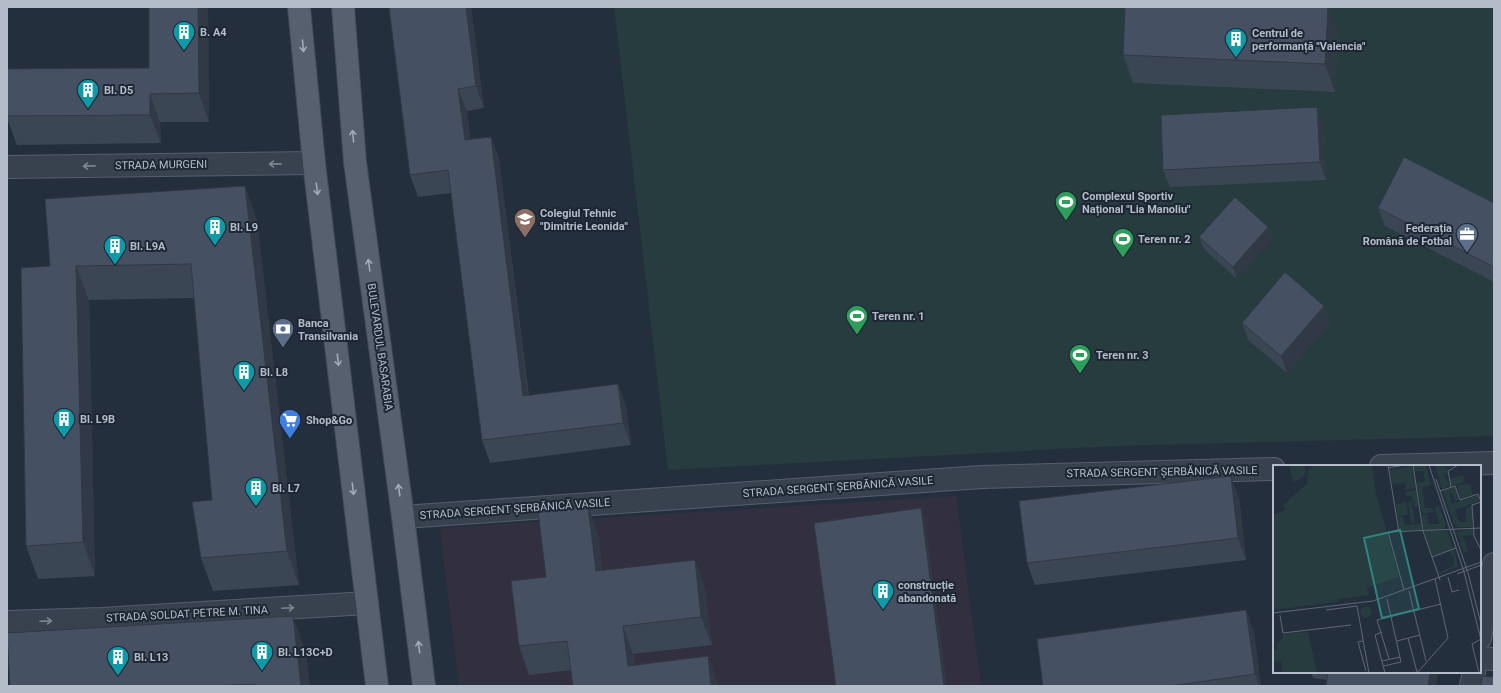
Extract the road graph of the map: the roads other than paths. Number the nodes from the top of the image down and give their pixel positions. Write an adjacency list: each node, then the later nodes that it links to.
1 (299, 7): 3 (main road, one-way to 3)
2 (343, 7): 8 (main road, BULEVARDUL BASARABIA, one-way to 2)
3 (314, 163): 4 (street, STRADA MURGENI, one-way to 4); 10 (main road, one-way to 10)
4 (7, 167)
5 (1494, 463): 6 (street)
6 (1419, 465)
7 (1273, 469): 8 (street, STRADA SERGENT ȘERBĂNICĂ VASILE)
8 (403, 517): 17 (main road, BULEVARDUL BASARABIA, one-way to 8)
9 (1494, 564): 12 (street)
10 (367, 603): 11 (street, STRADA SOLDAT PETRE M. TINA, one-way to 10); 16 (main road)
11 (7, 622)
12 (1481, 633)
13 (1481, 658): 14 (street)
14 (1494, 659)
15 (1474, 673): 18 (street)
16 (377, 686)
17 (424, 686)
18 (1471, 686)

